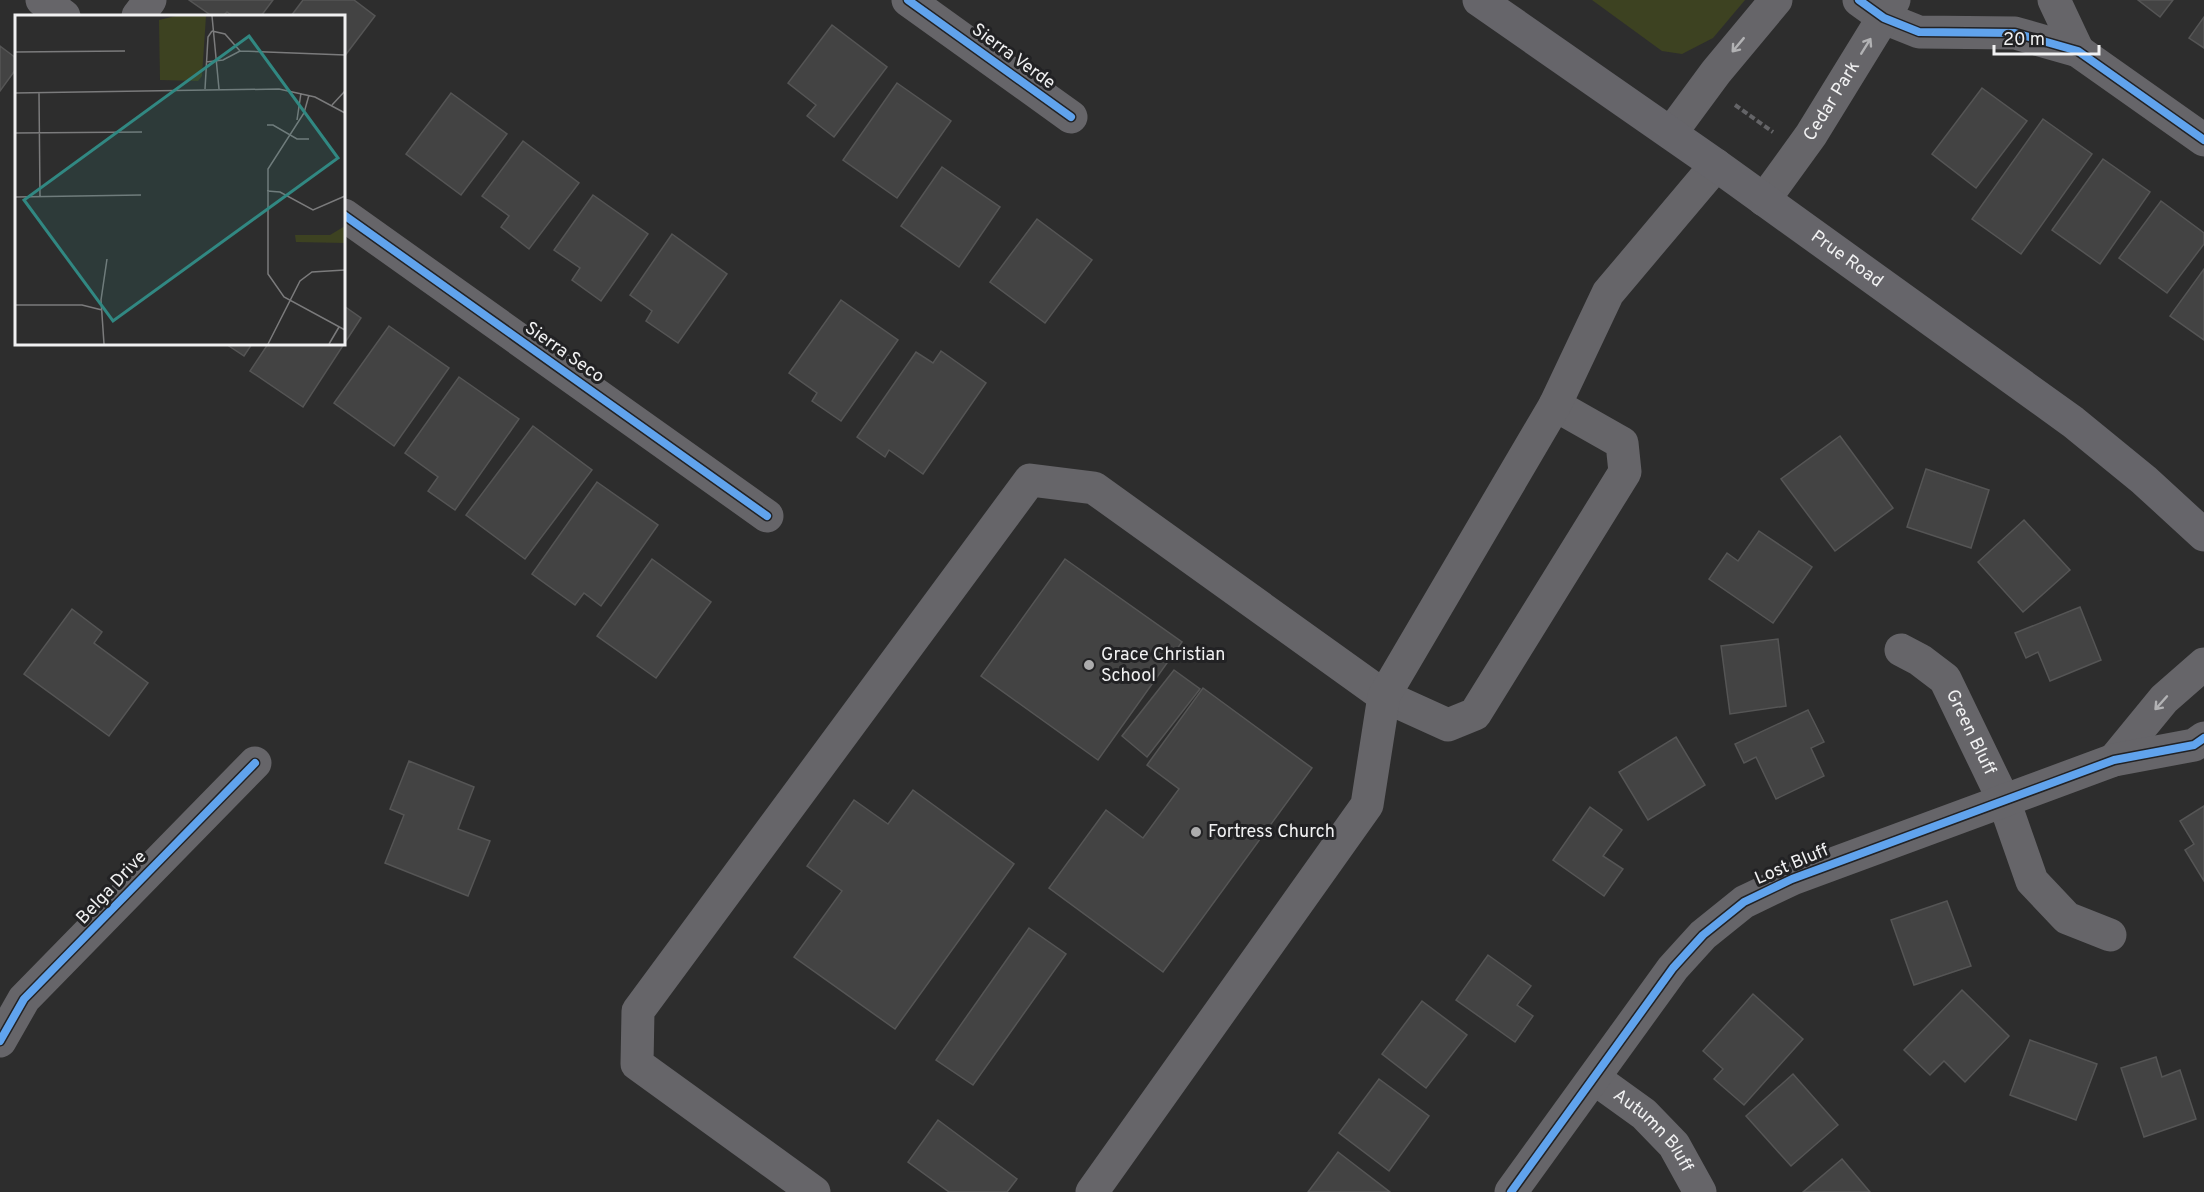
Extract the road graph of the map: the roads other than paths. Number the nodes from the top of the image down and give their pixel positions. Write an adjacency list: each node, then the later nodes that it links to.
1 (42, 0): 8 (street)
2 (150, 0): 9 (street)
3 (908, 0): 11 (street, Sierra Verde)
4 (1479, 0): 12 (main road, Prue Road)
5 (1776, 0): 12 (street, one-way to 12)
6 (2054, 0): 10 (street)
7 (1879, 6): 10 (street); 15 (street, Cedar Park, one-way to 7)
8 (63, 15)
9 (139, 15)
10 (2078, 51): 13 (street)
11 (1071, 117)
12 (1671, 133): 14 (main road, Prue Road)
13 (2204, 140)
14 (1716, 165): 15 (main road, Prue Road); 17 (street)
15 (1764, 200): 19 (main road, Prue Road)
16 (345, 216): 18 (street, Sierra Seco)
17 (1555, 405): 22 (street); 22 (street)
18 (767, 516)
19 (2204, 535)
20 (1900, 650): 26 (street, Green Bluff)
21 (2204, 664): 24 (street, one-way to 24)
22 (1384, 696): 30 (street); 31 (street)
23 (2204, 738): 24 (street, Lost Bluff)
24 (2114, 760): 26 (street, Lost Bluff)
25 (255, 763): 28 (street, Belga Drive)
26 (2004, 801): 27 (street, Green Bluff); 29 (street, Lost Bluff)
27 (2110, 935)
28 (0, 1041)
29 (1594, 1078): 32 (street, Lost Bluff); 33 (street, Autumn Bluff)
30 (814, 1192)
31 (1092, 1192)
32 (1511, 1192)
33 (1700, 1192)

